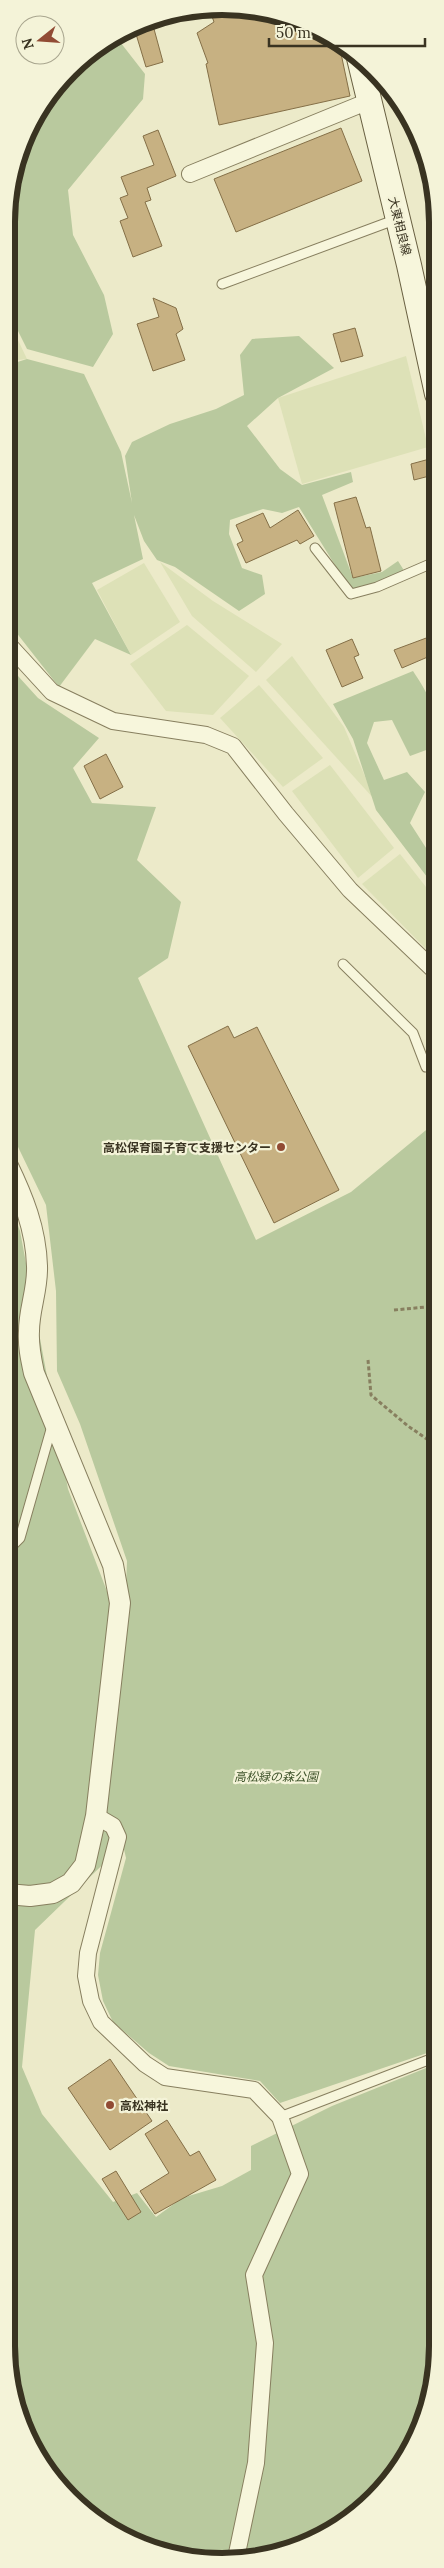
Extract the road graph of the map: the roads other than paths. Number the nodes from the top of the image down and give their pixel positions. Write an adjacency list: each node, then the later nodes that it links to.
1 (365, 73): 2 (main road, 大東相良線)
2 (372, 90): 3 (street); 4 (main road, 大東相良線)
3 (190, 174)
4 (398, 218): 5 (lane); 6 (main road, 大東相良線)
5 (222, 284)
6 (429, 358)
7 (315, 548): 8 (lane)
8 (429, 565)
9 (15, 652): 11 (street)
10 (343, 964): 12 (lane)
11 (429, 965)
12 (429, 1067)
13 (15, 1180): 14 (street)
14 (54, 1421): 15 (lane); 16 (street)
15 (15, 1543)
16 (96, 1816): 17 (street); 19 (street)
17 (15, 1895)
18 (429, 2060): 19 (lane)
19 (280, 2117): 20 (street)
20 (237, 2553)

